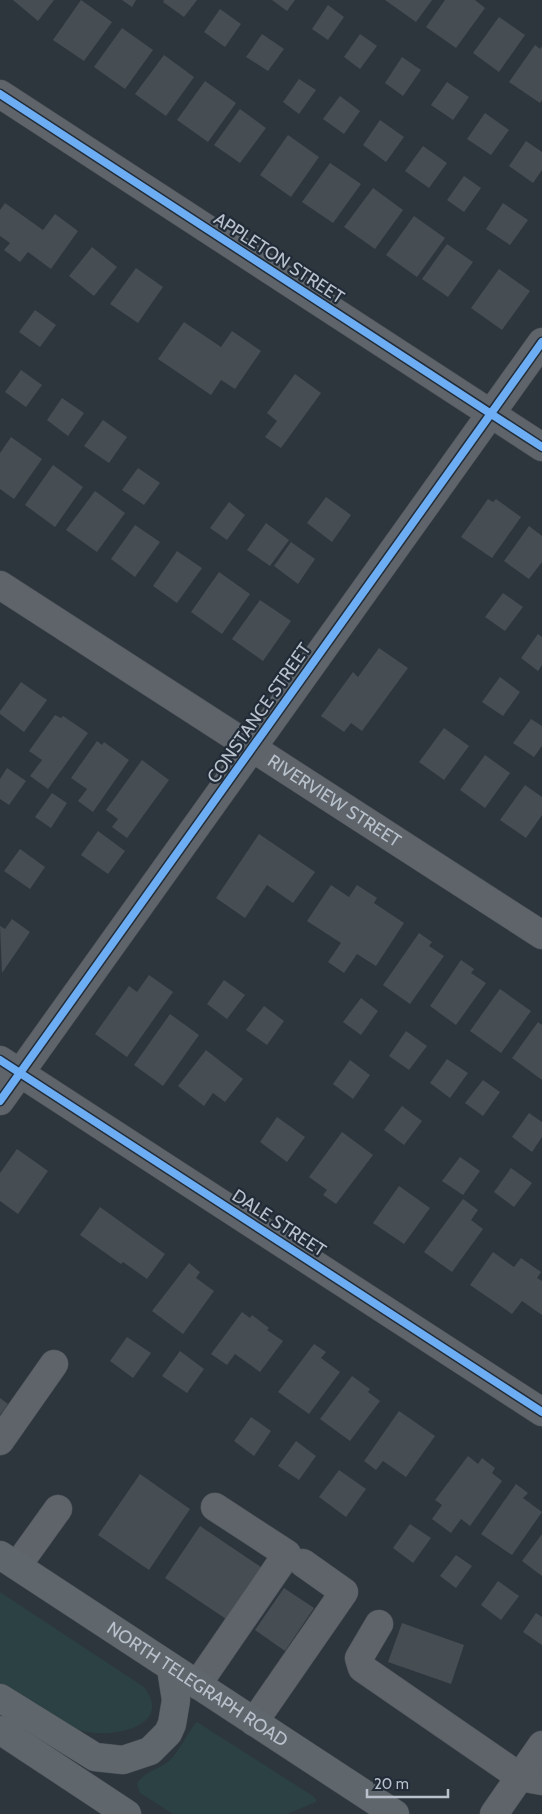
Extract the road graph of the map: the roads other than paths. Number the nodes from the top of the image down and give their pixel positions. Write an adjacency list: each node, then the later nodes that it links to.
1 (0, 94): 3 (street, APPLETON STREET)
2 (542, 342): 3 (street, CONSTANCE STREET)
3 (491, 414): 4 (street, APPLETON STREET); 6 (street, CONSTANCE STREET)
4 (542, 447)
5 (0, 584): 6 (street, RIVERVIEW STREET)
6 (252, 749): 7 (street, RIVERVIEW STREET); 8 (street, CONSTANCE STREET)
7 (542, 935)
8 (10, 1066): 9 (street, CONSTANCE STREET); 11 (street, DALE STREET)
9 (0, 1101)
10 (54, 1364): 12 (street)
11 (542, 1412)
12 (0, 1441)
13 (216, 1507): 19 (street)
14 (58, 1509): 15 (street)
15 (8, 1561): 18 (main road, NORTH TELEGRAPH ROAD)
16 (303, 1563): 21 (street)
17 (379, 1624): 24 (street)
18 (172, 1668): 19 (main road, NORTH TELEGRAPH ROAD); 20 (main road)
19 (197, 1684): 21 (main road, NORTH TELEGRAPH ROAD)
20 (0, 1698)
21 (254, 1722): 26 (main road, NORTH TELEGRAPH ROAD)
22 (0, 1730): 25 (main road)
23 (542, 1745): 24 (street)
24 (531, 1779): 27 (street)
25 (127, 1814)
26 (395, 1814)
27 (494, 1814)

